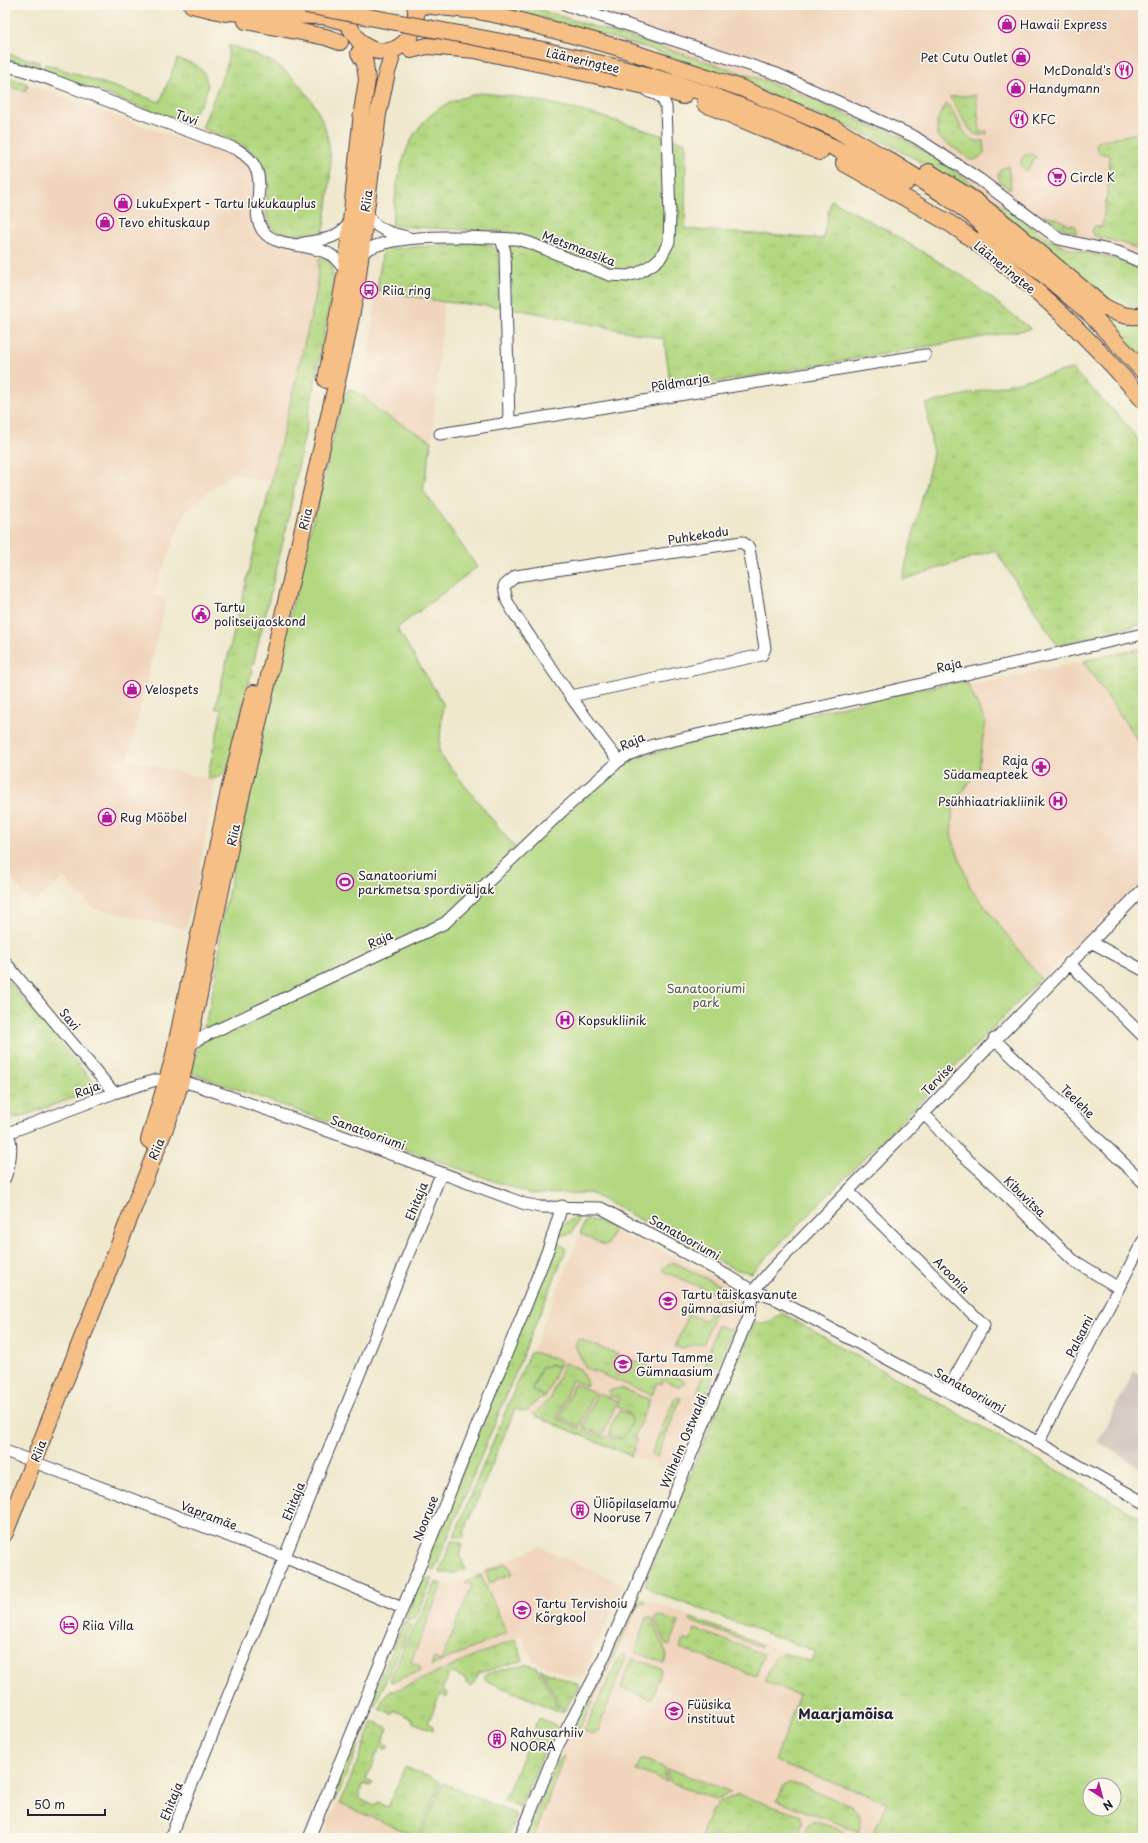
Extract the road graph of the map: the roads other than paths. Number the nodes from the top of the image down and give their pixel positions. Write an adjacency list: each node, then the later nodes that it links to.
1 (192, 5): 6 (highway)
2 (306, 5): 13 (highway, Lääneringtee, bridge)
3 (477, 5): 8 (highway)
4 (568, 5): 24 (street)
5 (419, 8): 8 (highway); 9 (highway); 11 (highway)
6 (217, 11): 7 (highway); 7 (highway)
7 (337, 21): 10 (highway); 11 (highway); 14 (highway, Riia)
8 (538, 26): 15 (highway)
9 (411, 50): 11 (highway); 13 (highway)
10 (359, 53): 11 (highway); 14 (highway, Riia)
11 (387, 58): 14 (highway, Riia)
12 (5, 66): 22 (street, Tuvi)
13 (616, 74): 16 (highway, Lääneringtee); 18 (highway); 21 (street, Metsmaasika)
14 (370, 113): 17 (highway, Riia)
15 (832, 127): 19 (highway); 26 (highway)
16 (848, 154): 18 (highway, Lääneringtee); 19 (highway, Lääneringtee)
17 (358, 218): 20 (street, Metsmaasika); 22 (street, Tuvi); 23 (highway, Riia); 25 (highway, Riia)
18 (954, 226): 29 (highway, Lääneringtee)
19 (995, 236): 28 (highway, Lääneringtee)
20 (411, 238): 21 (street, Metsmaasika); 23 (street, Metsmaasika)
21 (501, 239): 30 (street)
22 (297, 244): 25 (street, Tuvi)
23 (360, 254): 42 (highway, Riia)
24 (1140, 263)
25 (346, 271): 43 (highway, Riia)
26 (1143, 315)
27 (925, 355): 30 (street, Põldmarja)
28 (1143, 371)
29 (1143, 400)
30 (509, 422): 31 (street, Põldmarja)
31 (440, 434)
32 (1143, 634): 34 (street, Raja)
33 (571, 696): 33 (street, Puhkekodu); 34 (street, Puhkekodu)
34 (619, 761): 42 (street, Raja)
35 (1143, 889): 36 (street, Tervise)
36 (1091, 942): 38 (street, Tervise); 39 (street)
37 (5, 962): 44 (street, Savi)
38 (1069, 964): 40 (street); 41 (street, Tervise)
39 (1143, 970)
40 (1143, 1036)
41 (994, 1039): 45 (street, Tervise); 49 (street, Teelehe)
42 (188, 1048): 43 (highway, Riia)
43 (174, 1080): 44 (street, Raja); 47 (street, Sanatooriumi); 58 (highway, Riia)
44 (114, 1094): 46 (street, Raja)
45 (922, 1114): 50 (street, Tervise); 53 (street, Kibuvitsa)
46 (7, 1133): 48 (street)
47 (441, 1174): 51 (street, Sanatooriumi); 62 (street, Ehitaja)
48 (5, 1178)
49 (1143, 1182)
50 (848, 1191): 54 (street, Tervise); 55 (street, Aroonia)
51 (562, 1206): 54 (street, Sanatooriumi); 63 (street, Nooruse)
52 (1143, 1240): 53 (street, Palsami)
53 (1118, 1287): 56 (street, Palsami)
54 (753, 1291): 55 (street, Sanatooriumi); 66 (street, Wilhelm Ostwaldi)
55 (947, 1392): 56 (street, Sanatooriumi)
56 (1038, 1443): 59 (street, Sanatooriumi)
57 (5, 1451): 58 (street, Vapramäe)
58 (29, 1460): 60 (highway, Riia); 61 (highway, Riia); 62 (street, Vapramäe)
59 (1143, 1502)
60 (5, 1510)
61 (5, 1533)
62 (284, 1557): 63 (street, Vapramäe); 64 (street, Ehitaja)
63 (402, 1608): 65 (street, Nooruse)
64 (170, 1838)
65 (309, 1838)
66 (520, 1838)

